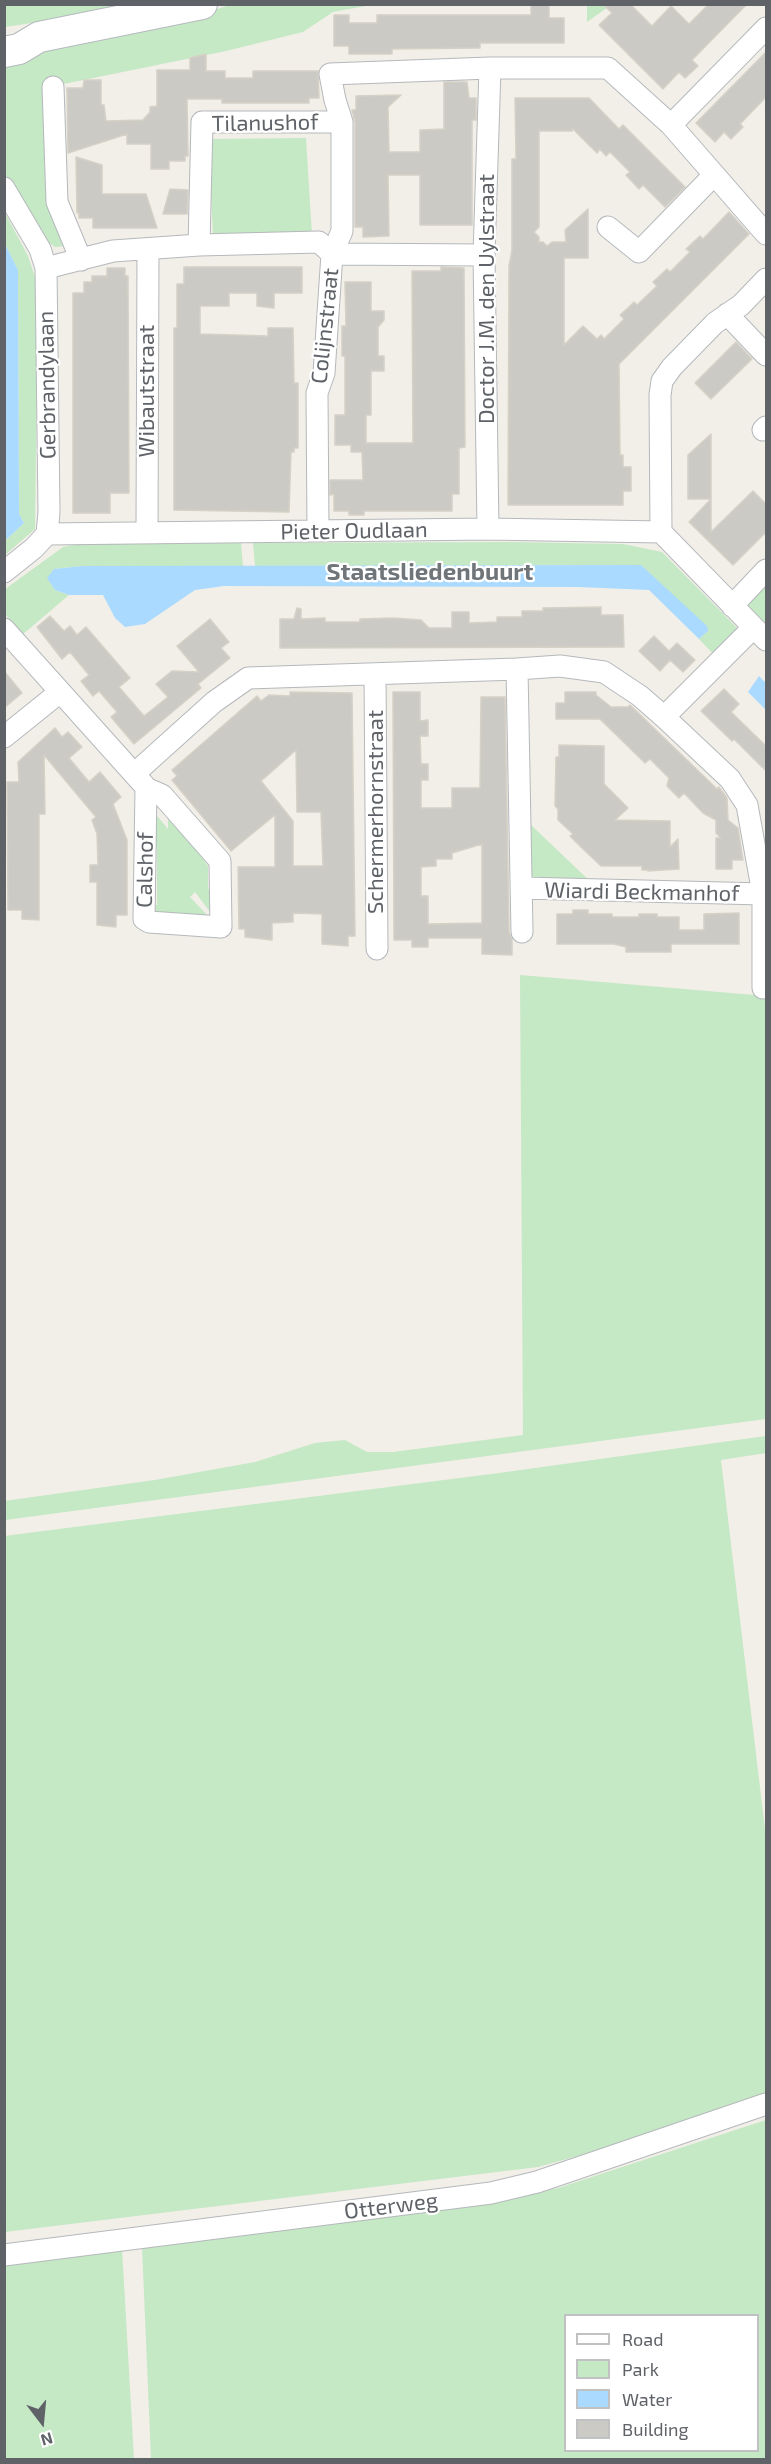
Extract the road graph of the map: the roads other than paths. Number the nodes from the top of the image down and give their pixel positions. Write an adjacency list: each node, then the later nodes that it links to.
1 (202, 4): 4 (street)
2 (766, 28): 9 (street)
3 (4, 35): 4 (street)
4 (39, 37): 5 (street)
5 (4, 52)
6 (490, 68): 8 (street); 9 (street); 17 (street, Doctor J.M. den Uylstraat)
7 (53, 87): 18 (street)
8 (342, 122): 14 (street, Tilanushof); 16 (street, Colijnstraat)
9 (671, 125): 10 (street)
10 (714, 175): 12 (street); 13 (street)
11 (6, 194): 19 (street, Gerbrandylaan)
12 (608, 227)
13 (766, 234)
14 (199, 245): 15 (street); 16 (street)
15 (148, 250): 18 (street); 25 (street, Wibautstraat)
16 (332, 254): 17 (street); 24 (street, Colijnstraat)
17 (484, 255): 23 (street, Doctor J.M. den Uylstraat)
18 (81, 260): 19 (street)
19 (46, 268): 27 (street, Gerbrandylaan)
20 (766, 279): 21 (street)
21 (727, 314): 22 (street); 26 (street)
22 (766, 355)
23 (488, 529): 24 (street, Pieter Oudlaan); 26 (street, Pieter Oudlaan)
24 (318, 531): 25 (street, Pieter Oudlaan)
25 (147, 532): 27 (street, Pieter Oudlaan)
26 (661, 532): 30 (street)
27 (47, 534): 29 (street)
28 (766, 570): 30 (street)
29 (4, 572)
30 (732, 606): 32 (street)
31 (4, 628): 35 (street, Calshof)
32 (760, 634): 36 (street)
33 (517, 669): 34 (street); 36 (street, Wiardi Beckmanhof); 39 (street, Wiardi Beckmanhof)
34 (375, 674): 38 (street); 42 (street, Schermerhornstraat)
35 (60, 692): 37 (street); 38 (street, Calshof)
36 (664, 717): 40 (street, Wiardi Beckmanhof)
37 (4, 737)
38 (140, 781): 38 (street, Calshof)
39 (522, 888): 40 (street, Wiardi Beckmanhof); 41 (street, Wiardi Beckmanhof)
40 (763, 894): 43 (street, Wiardi Beckmanhof)
41 (522, 932)
42 (377, 949)
43 (763, 988)
44 (766, 2104): 45 (street, Otterweg)
45 (4, 2255)

